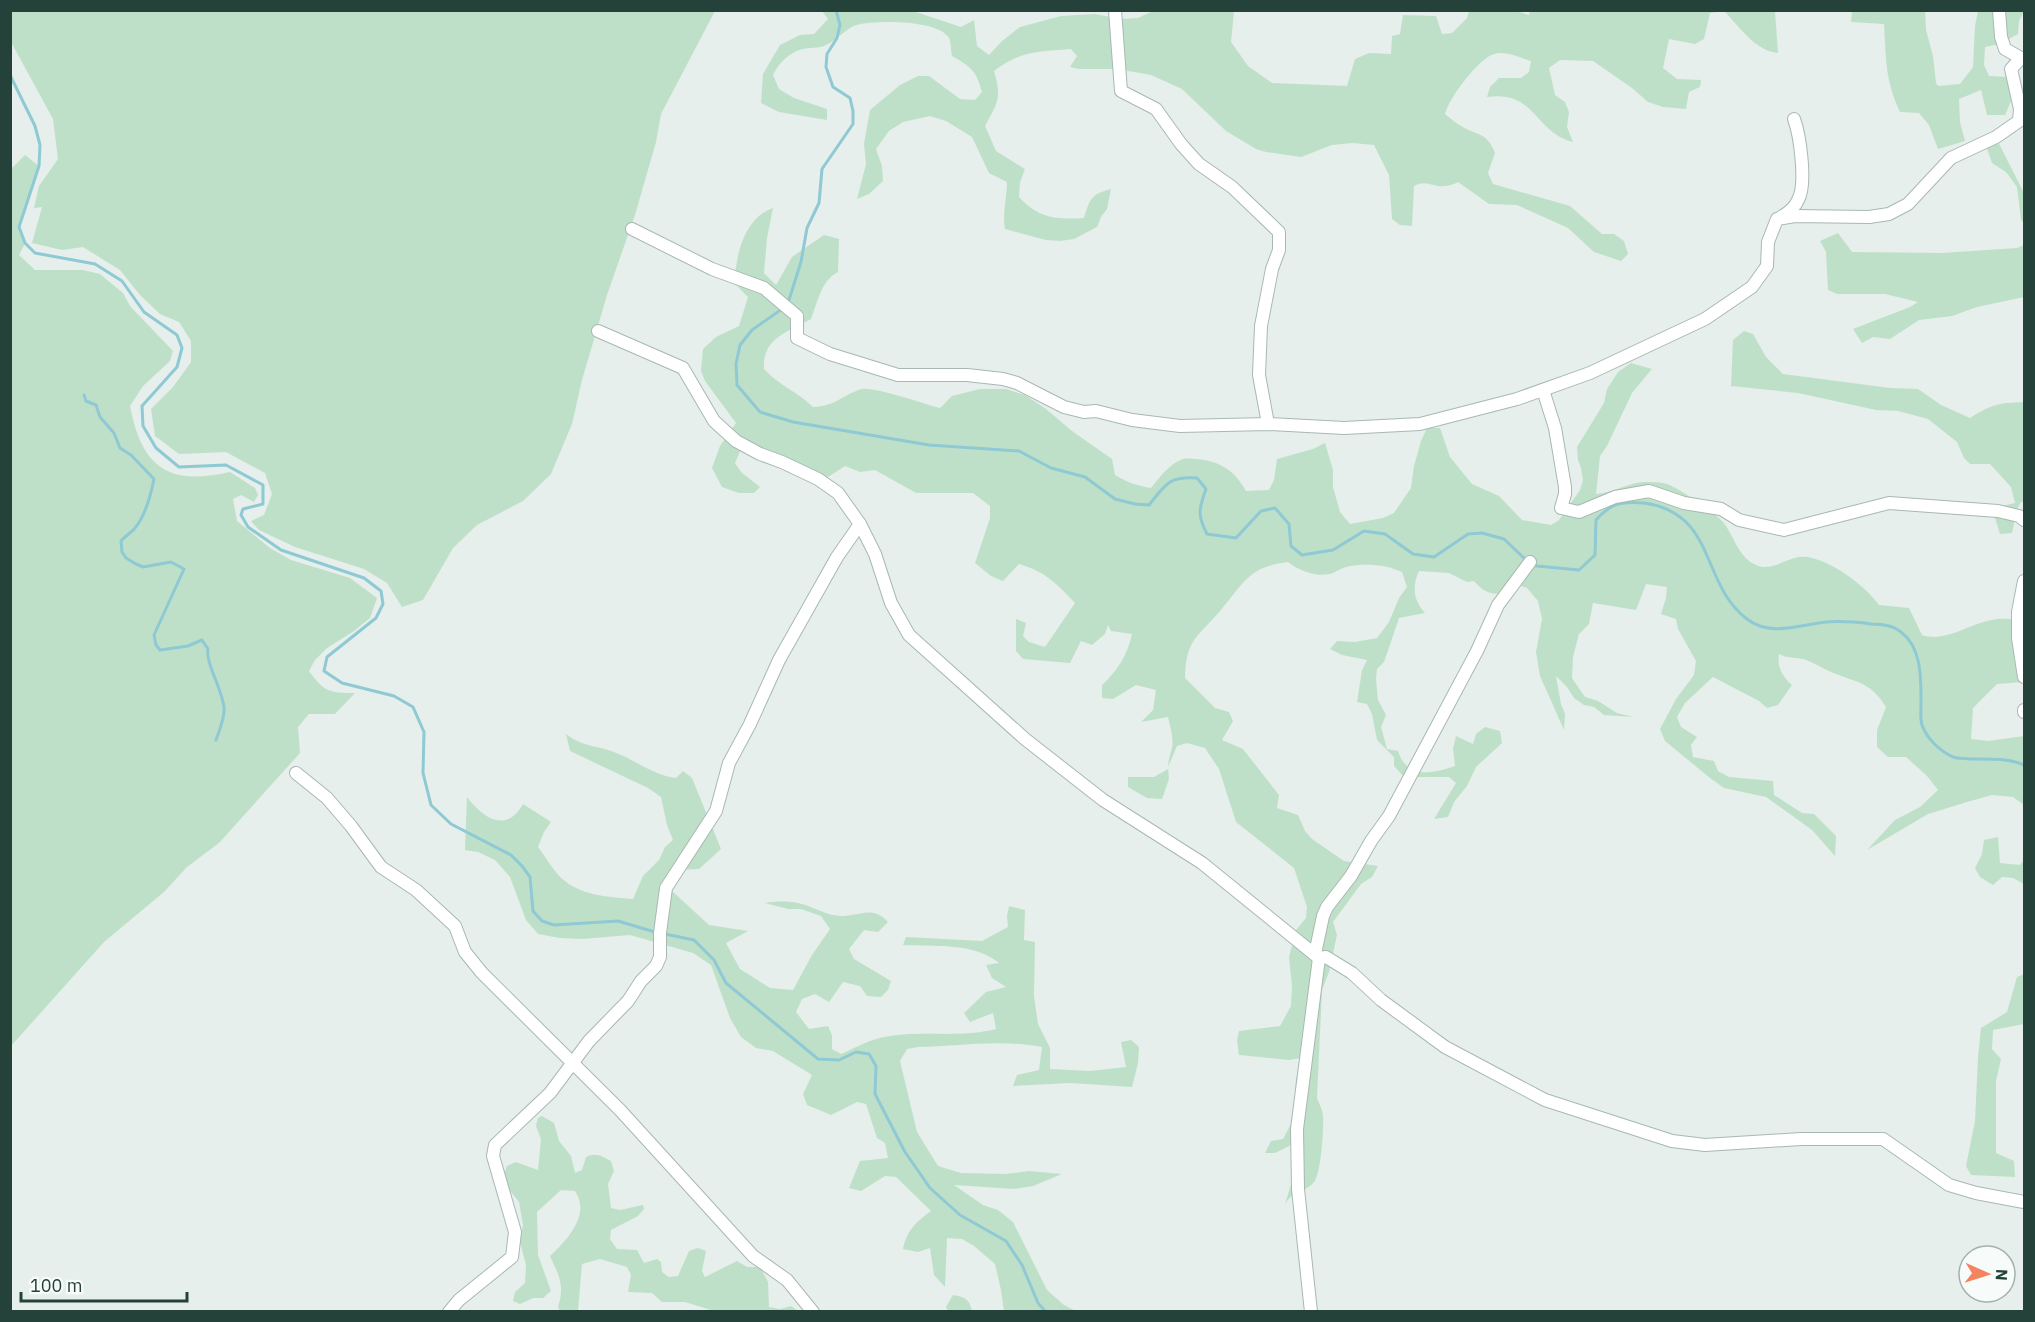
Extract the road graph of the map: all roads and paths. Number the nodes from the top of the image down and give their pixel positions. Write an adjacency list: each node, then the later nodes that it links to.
1 (1114, 10): 9 (street)
2 (1999, 10): 3 (street)
3 (2023, 59): 5 (street)
4 (1794, 119): 5 (street)
5 (1778, 219): 8 (street)
6 (632, 229): 9 (street)
7 (598, 331): 11 (street)
8 (1543, 390): 9 (street); 10 (street)
9 (1268, 424)
10 (2025, 520)
11 (860, 524): 16 (street); 17 (street)
12 (1530, 562): 16 (street)
13 (2025, 581): 14 (street)
14 (2025, 677)
15 (296, 773): 17 (street)
16 (1317, 956): 18 (street); 21 (street)
17 (572, 1063): 19 (street); 20 (street)
18 (2025, 1202)
19 (449, 1311)
20 (813, 1311)
21 (1311, 1311)

